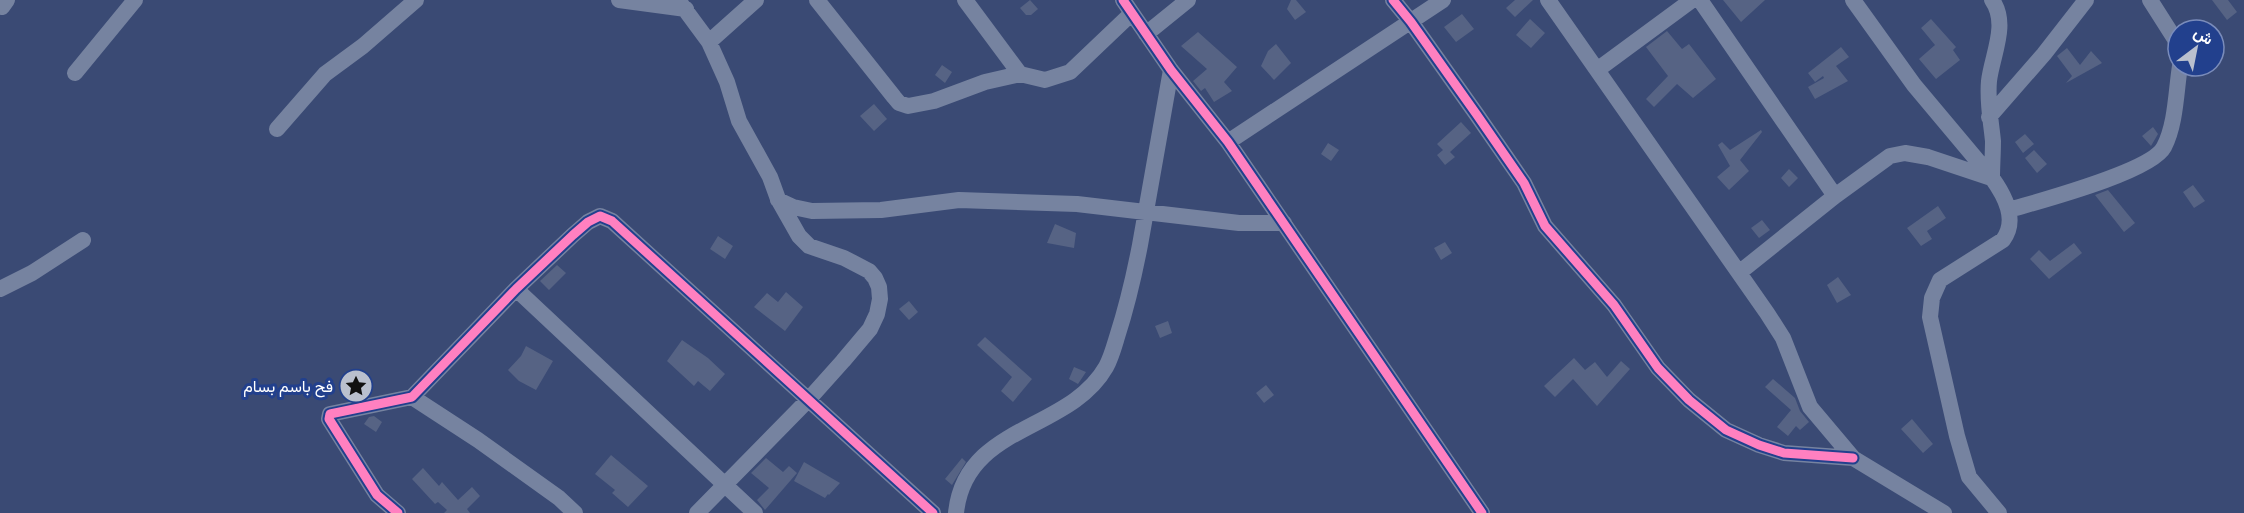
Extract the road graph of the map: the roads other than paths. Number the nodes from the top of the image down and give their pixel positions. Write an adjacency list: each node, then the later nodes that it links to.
1 (135, 0): 25 (street)
2 (416, 0): 29 (street)
3 (619, 0): 17 (street)
4 (756, 0): 22 (street)
5 (817, 0): 26 (street)
6 (965, 0): 26 (street)
7 (1188, 0): 21 (street)
8 (1393, 0): 19 (street)
9 (1443, 0): 19 (street)
10 (1548, 0): 23 (street)
11 (1692, 0): 23 (street)
12 (1700, 0): 32 (street)
13 (1853, 0): 31 (street)
14 (1992, 0): 28 (street)
15 (2086, 0): 28 (street)
16 (2150, 0): 20 (street)
17 (682, 4): 22 (street)
18 (1128, 6): 21 (street); 26 (street)
19 (1411, 22): 30 (street); 43 (street)
20 (2166, 25)
21 (1146, 34): 24 (street)
22 (709, 42): 33 (street)
23 (1597, 69): 38 (street)
24 (1171, 70): 30 (street); 35 (street)
25 (75, 73)
26 (1020, 74)
27 (2178, 78): 34 (street)
28 (1989, 117): 31 (street)
29 (277, 129)
30 (1228, 142): 36 (street)
31 (1992, 178): 32 (street); 34 (street)
32 (1834, 196): 38 (street)
33 (778, 199): 35 (street); 42 (street)
34 (2009, 210): 53 (street)
35 (1146, 213): 36 (street); 50 (street)
36 (1284, 223): 51 (street)
37 (83, 240): 39 (street)
38 (1740, 272): 43 (street)
39 (0, 289)
40 (516, 289): 41 (street); 42 (street); 44 (street)
41 (412, 397): 45 (street); 46 (street)
42 (809, 399): 44 (street); 49 (street)
43 (1853, 458): 52 (street)
44 (725, 485): 47 (street); 48 (street)
45 (398, 513)
46 (575, 513)
47 (697, 513)
48 (755, 513)
49 (933, 513)
50 (956, 513)
51 (1482, 513)
52 (1944, 513)
53 (1999, 513)

